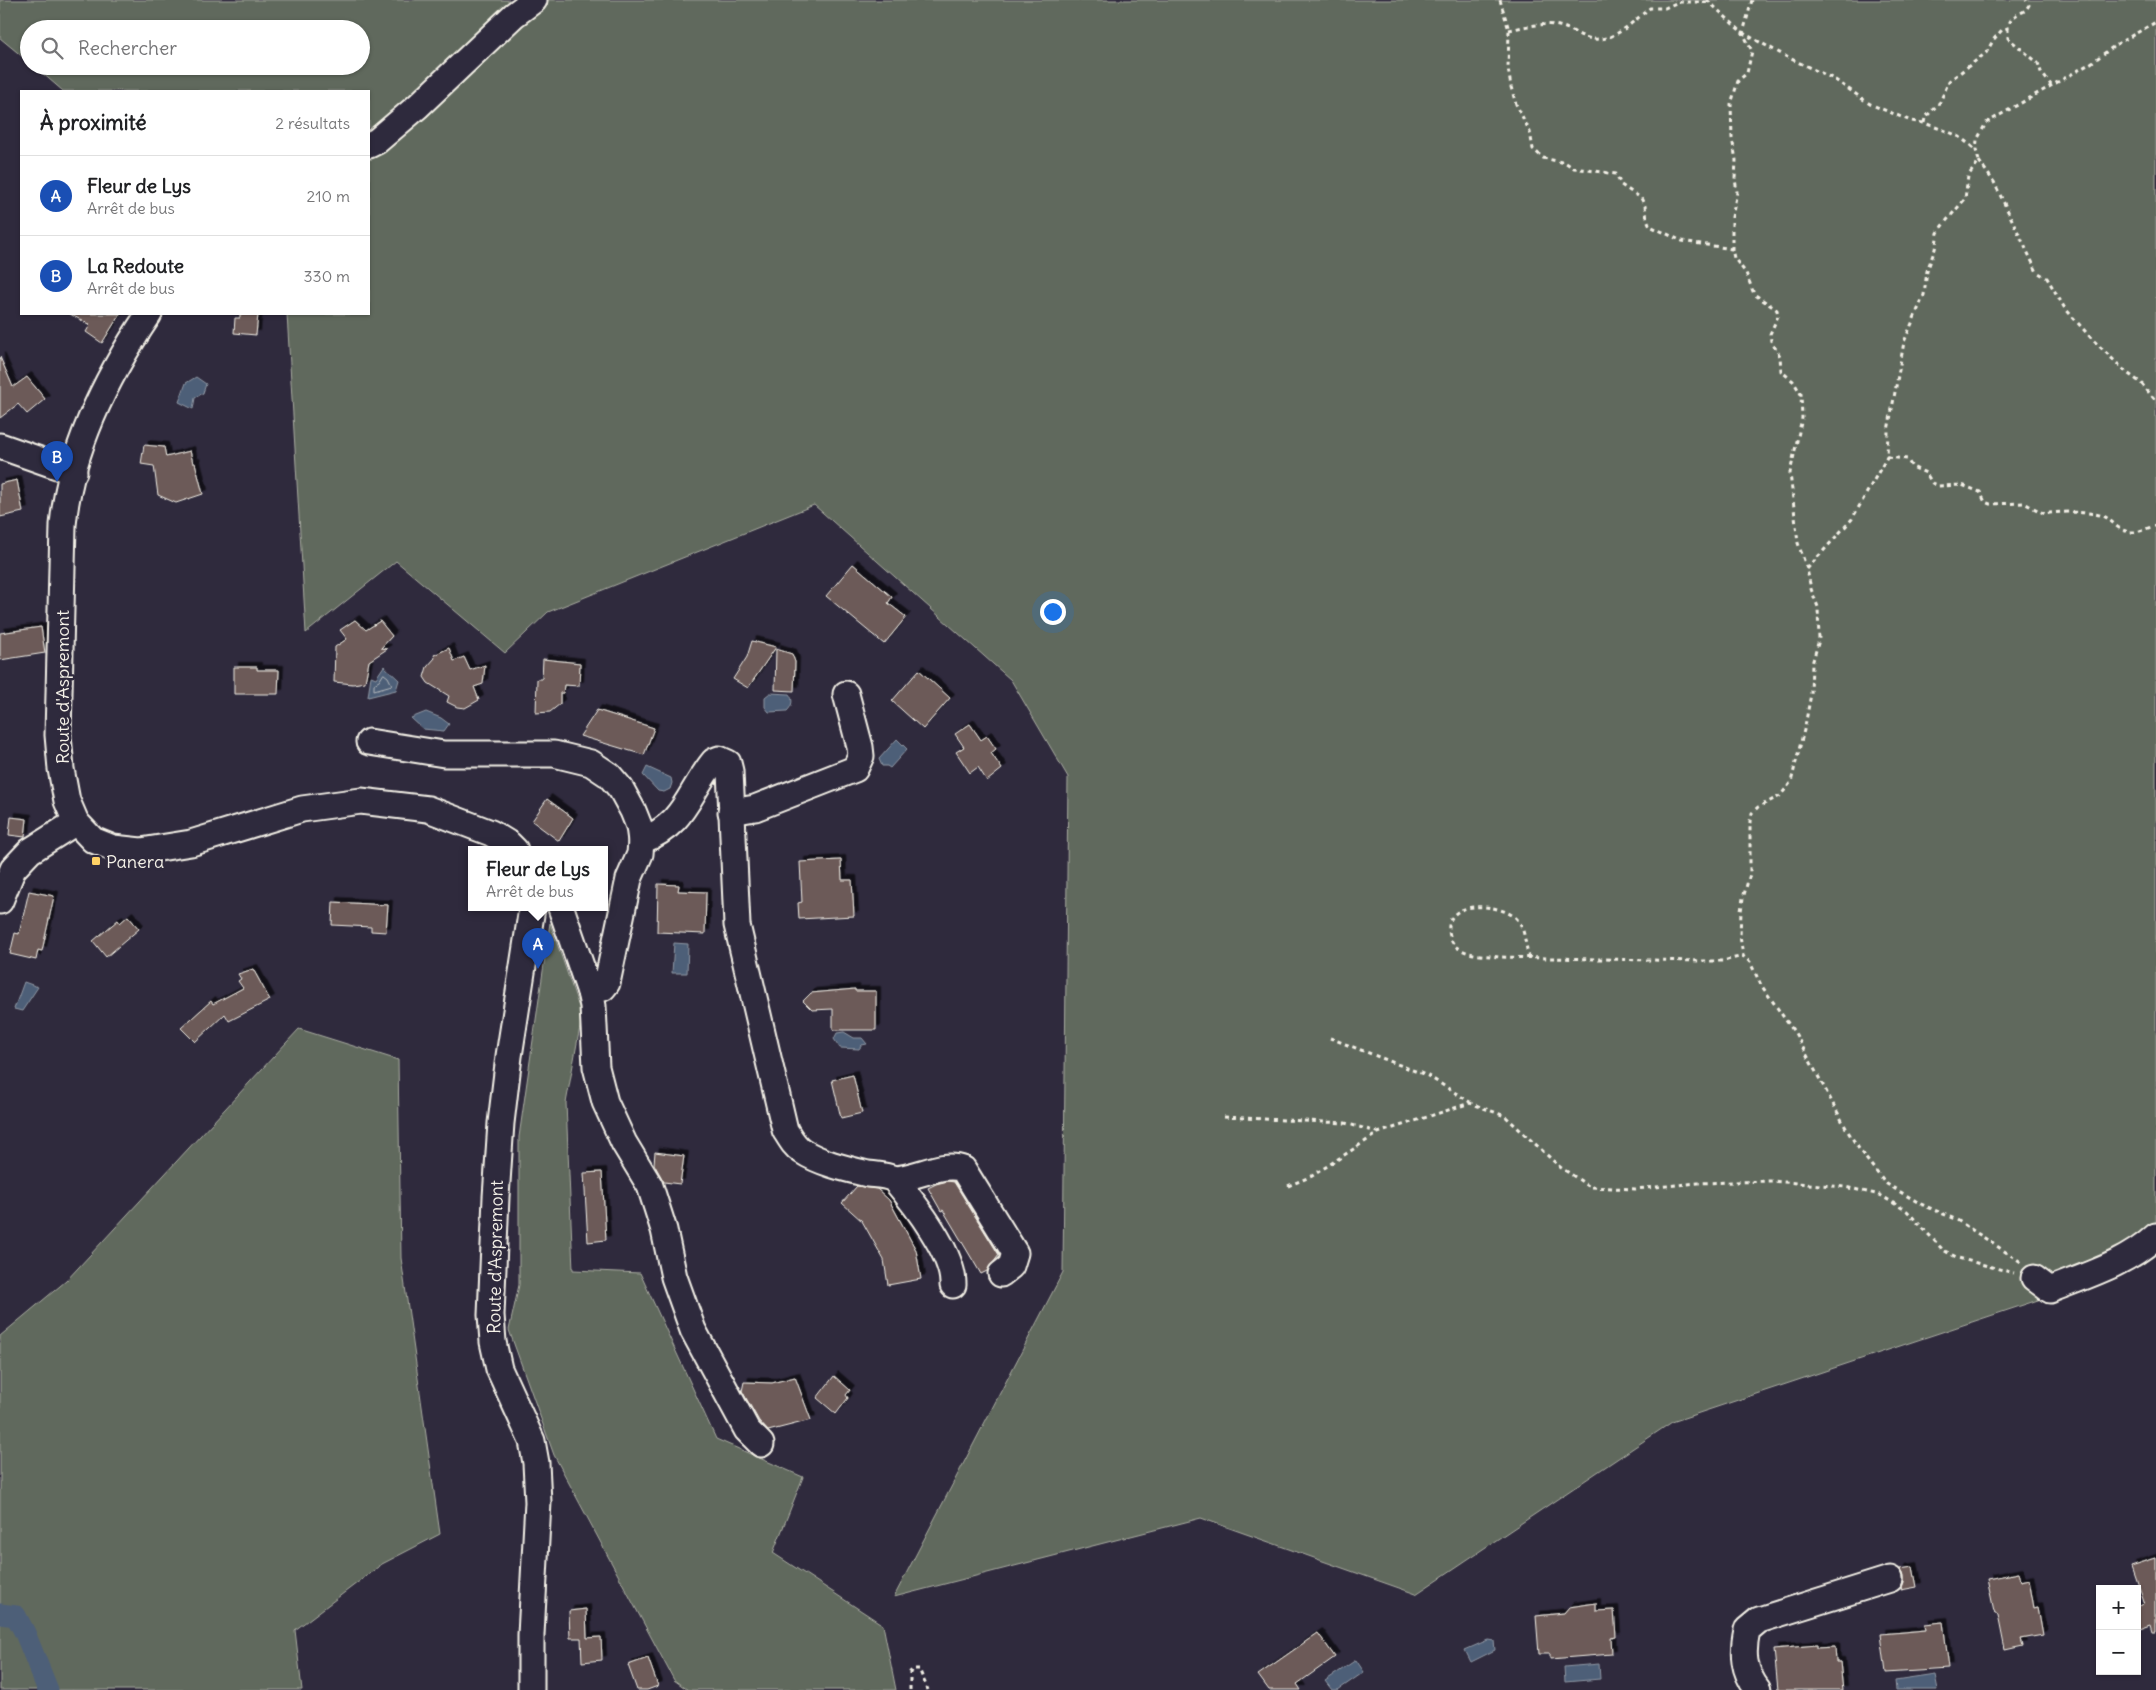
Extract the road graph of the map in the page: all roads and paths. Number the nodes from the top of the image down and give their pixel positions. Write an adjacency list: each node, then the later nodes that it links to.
1 (534, 0): 12 (street)
2 (1500, 0): 8 (path)
3 (1752, 0): 9 (path)
4 (2026, 0): 7 (path)
5 (1707, 1): 8 (path); 9 (path)
6 (2156, 22): 10 (path)
7 (2008, 28): 10 (path); 11 (path)
8 (1509, 30): 15 (path)
9 (1743, 33): 11 (path); 15 (path)
10 (2051, 86): 13 (path)
11 (1924, 123): 13 (path)
12 (370, 145)
13 (1976, 150): 14 (path)
14 (1979, 161): 17 (path); 19 (path)
15 (1732, 249): 22 (path)
16 (148, 315): 20 (street, Route d'Aspremont)
17 (2156, 401)
18 (0, 446): 20 (street)
19 (1887, 457): 21 (path); 22 (path)
20 (74, 472): 26 (street, Route d'Aspremont)
21 (2156, 526)
22 (1807, 569): 32 (path)
23 (846, 694): 25 (street)
24 (369, 742): 27 (street)
25 (731, 812): 27 (street); 39 (street)
26 (76, 822): 28 (street, Route d'Aspremont); 29 (street)
27 (641, 841): 34 (street)
28 (511, 846)
29 (0, 901)
30 (532, 911): 47 (street, Route d'Aspremont)
31 (562, 911): 34 (street)
32 (1743, 956): 33 (path); 42 (path)
33 (1530, 958): 33 (path)
34 (590, 992): 45 (street)
35 (1330, 1038): 36 (path)
36 (1470, 1103): 38 (path); 42 (path)
37 (1224, 1117): 38 (path)
38 (1378, 1133): 40 (path)
39 (894, 1179): 43 (street); 44 (street)
40 (1288, 1186)
41 (2156, 1236): 42 (street)
42 (2029, 1271)
43 (1001, 1274)
44 (954, 1286)
45 (761, 1444)
46 (1890, 1580): 50 (street)
47 (531, 1690)
48 (910, 1690): 49 (path)
49 (928, 1690)
50 (1758, 1690)

